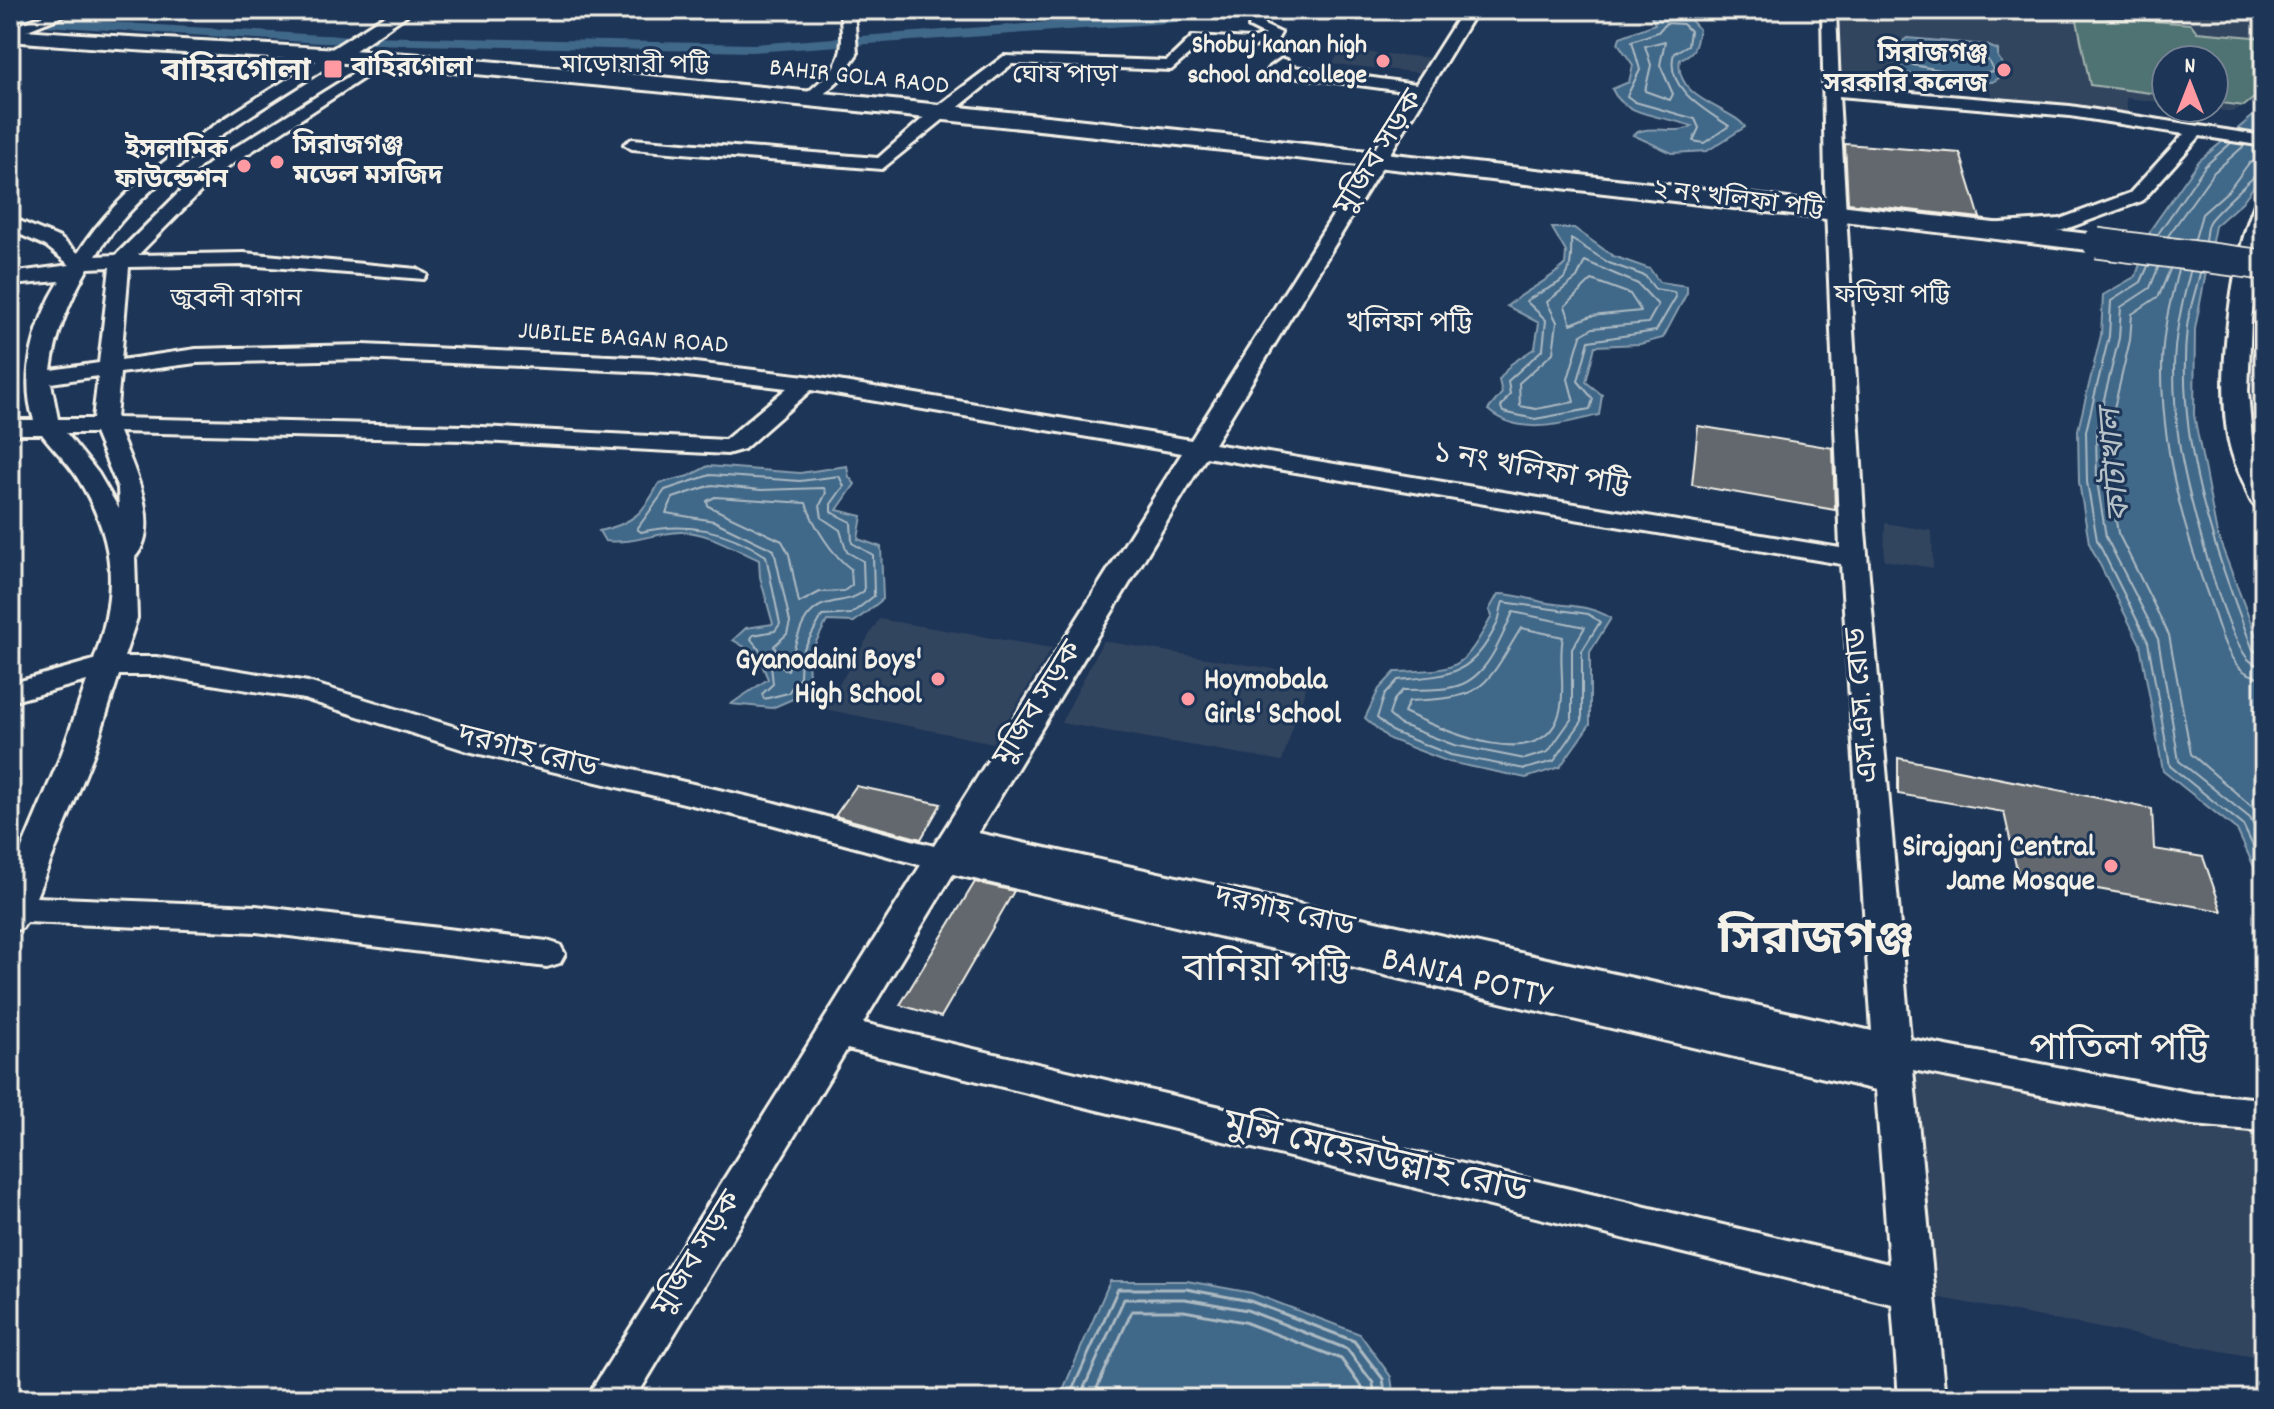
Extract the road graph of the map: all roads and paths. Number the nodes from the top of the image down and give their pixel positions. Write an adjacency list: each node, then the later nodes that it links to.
1 (71, 10): 9 (street)
2 (847, 10): 15 (street)
3 (1470, 10): 13 (street, মুজিব সড়ক)
4 (1829, 10): 14 (street, এস.এস. রোড)
5 (2248, 10): 6 (street)
6 (2264, 11)
7 (1257, 13): 16 (street)
8 (400, 14): 10 (street)
9 (12, 33): 10 (main road, BAHIR GOLA RAOD)
10 (338, 54): 11 (main road, BAHIR GOLA RAOD); 27 (street)
11 (383, 59): 15 (main road, BAHIR GOLA RAOD); 25 (street)
12 (1282, 63): 13 (street)
13 (1421, 89): 20 (street, মুজিব সড়ক)
14 (1831, 91): 17 (street); 22 (street, এস.এস. রোড)
15 (807, 101): 16 (main road, BAHIR GOLA RAOD)
16 (936, 115): 19 (street); 20 (main road, BAHIR GOLA RAOD)
17 (2203, 131): 18 (street); 24 (street)
18 (2264, 141)
19 (632, 144)
20 (1378, 159): 22 (main road, ২ নং খলিফা পট্টি); 38 (street, মুজিব সড়ক)
21 (2264, 204): 39 (street)
22 (1832, 212): 24 (main road, ২ নং খলিফা পট্টি); 40 (street, এস.এস. রোড)
23 (10, 223): 27 (street)
24 (1976, 229): 26 (main road, ২ নং খলিফা পট্টি, bridge)
25 (120, 262): 27 (street); 28 (street); 32 (street)
26 (2264, 265)
27 (74, 268): 29 (street); 31 (street)
28 (417, 275)
29 (10, 279)
30 (10, 295): 31 (street)
31 (55, 308): 33 (street)
32 (109, 368): 33 (street, JUBILEE BAGAN ROAD); 34 (street, JUBILEE BAGAN ROAD); 36 (street)
33 (39, 378): 35 (street)
34 (806, 383): 36 (street); 38 (street, JUBILEE BAGAN ROAD)
35 (48, 425): 36 (street); 37 (street); 41 (street)
36 (104, 425): 41 (street)
37 (10, 427)
38 (1199, 448): 40 (street, ১ নং খলিফা পট্টি); 44 (street, মুজিব সড়ক)
39 (2264, 503)
40 (1853, 558): 48 (street, এস.এস. রোড)
41 (125, 562): 42 (street)
42 (107, 666): 43 (street, দরগাহ রোড); 44 (street, দরগাহ রোড); 45 (street)
43 (10, 693)
44 (950, 850): 47 (street, মুজিব সড়ক); 48 (street, BANIA POTTY)
45 (12, 914): 46 (street)
46 (547, 954)
47 (837, 1032): 50 (street, মুন্সি মেহেরউল্লাহ রোড); 51 (street, মুজিব সড়ক)
48 (1894, 1065): 49 (street, BANIA POTTY); 50 (street, এস.এস. রোড)
49 (2264, 1115)
50 (1913, 1289): 52 (street, এস.এস. রোড)
51 (609, 1399)
52 (1922, 1399)

